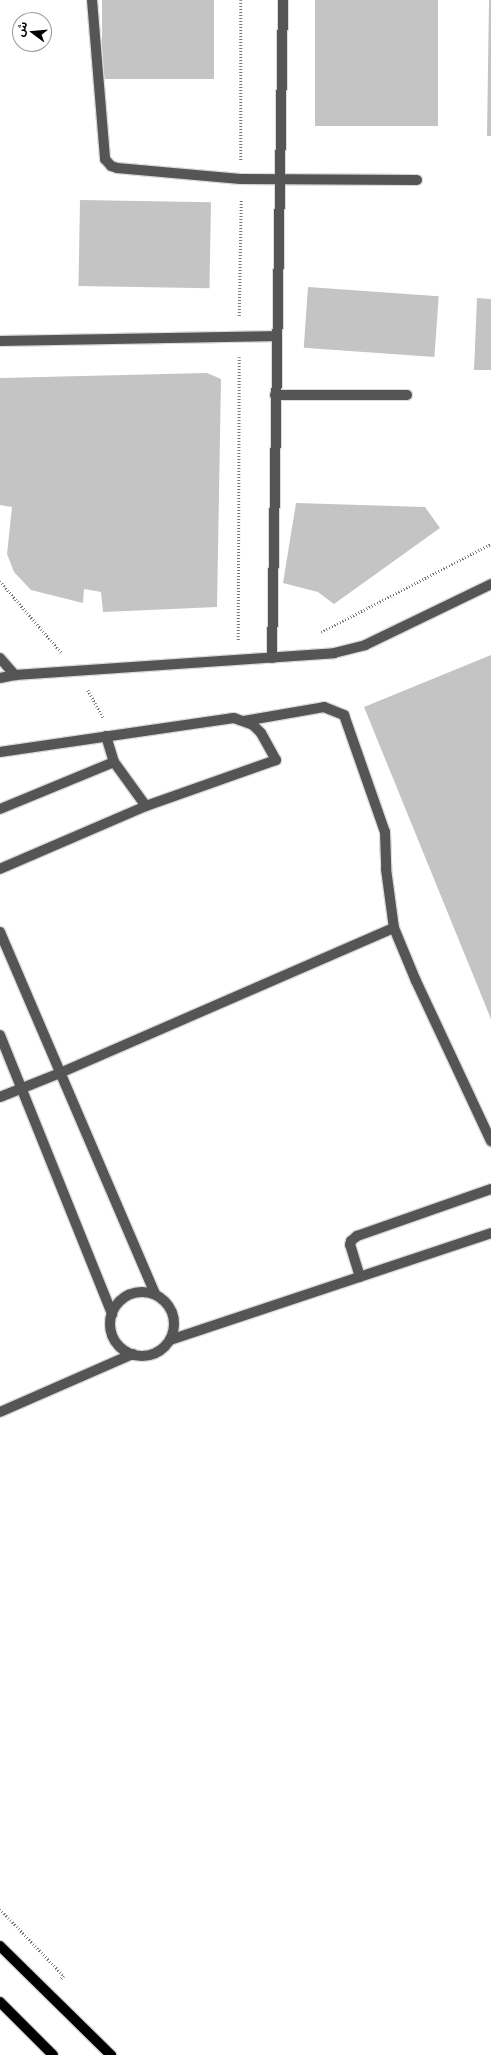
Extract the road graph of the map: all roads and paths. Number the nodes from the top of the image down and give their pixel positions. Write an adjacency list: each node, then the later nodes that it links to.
1 (92, 0): 4 (street)
2 (283, 0): 4 (street)
3 (417, 180): 4 (street)
4 (279, 181): 5 (street)
5 (276, 336): 6 (street); 7 (street)
6 (0, 341)
7 (275, 395): 8 (street); 14 (street)
8 (406, 395)
9 (491, 544): 12 (path)
10 (0, 580): 15 (path)
11 (491, 584): 14 (street)
12 (317, 634)
13 (0, 658): 16 (street)
14 (272, 658): 15 (street)
15 (77, 671): 16 (street); 19 (path)
16 (15, 675): 17 (street)
17 (0, 678)
18 (244, 721): 19 (street); 22 (street); 25 (street)
19 (106, 736): 20 (street); 21 (street)
20 (0, 752)
21 (114, 762): 22 (street); 23 (street)
22 (146, 806): 24 (street)
23 (0, 809)
24 (0, 869)
25 (394, 928): 28 (street); 31 (street)
26 (0, 932): 28 (street)
27 (0, 1035): 29 (street)
28 (60, 1073): 29 (street); 35 (street)
29 (22, 1088): 30 (street); 36 (street)
30 (0, 1097)
31 (491, 1141)
32 (491, 1189): 34 (street)
33 (491, 1233): 34 (street)
34 (360, 1277): 37 (street)
35 (155, 1294): 36 (street); 37 (street)
36 (112, 1314): 38 (street)
37 (170, 1340): 38 (street)
38 (133, 1354): 39 (street)
39 (0, 1412)
40 (0, 1946): 43 (main road)
41 (0, 2002): 42 (main road)
42 (54, 2055)
43 (111, 2055)

